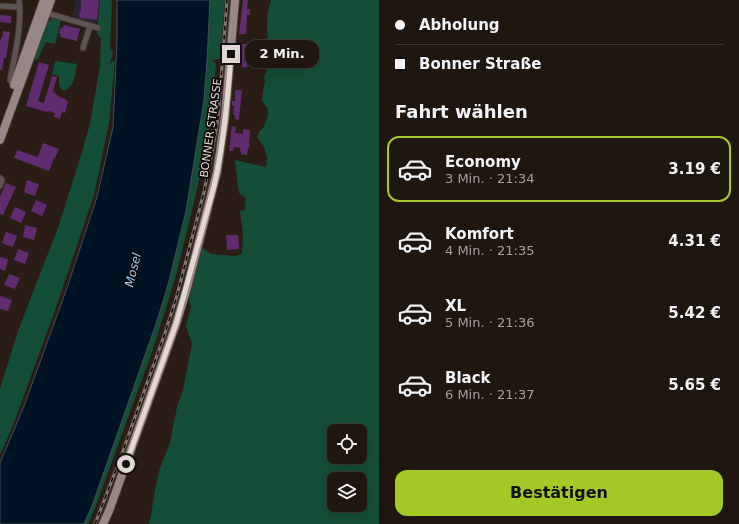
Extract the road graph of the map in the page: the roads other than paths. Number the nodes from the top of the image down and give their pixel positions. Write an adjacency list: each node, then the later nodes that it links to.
1 (19, 0): 6 (street)
2 (44, 0): 7 (main road); 9 (main road)
3 (51, 0): 7 (main road)
4 (235, 0): 17 (main road, BONNER STRASSE)
5 (0, 6): 6 (street)
6 (20, 7): 12 (street)
7 (47, 13): 8 (street); 9 (main road); 12 (main road)
8 (90, 26): 10 (street); 11 (street)
9 (34, 27): 12 (main road)
10 (98, 28)
11 (83, 48)
12 (17, 86): 13 (main road); 14 (main road)
13 (0, 126)
14 (0, 140)
15 (0, 178): 16 (street)
16 (0, 186)
17 (103, 524)

